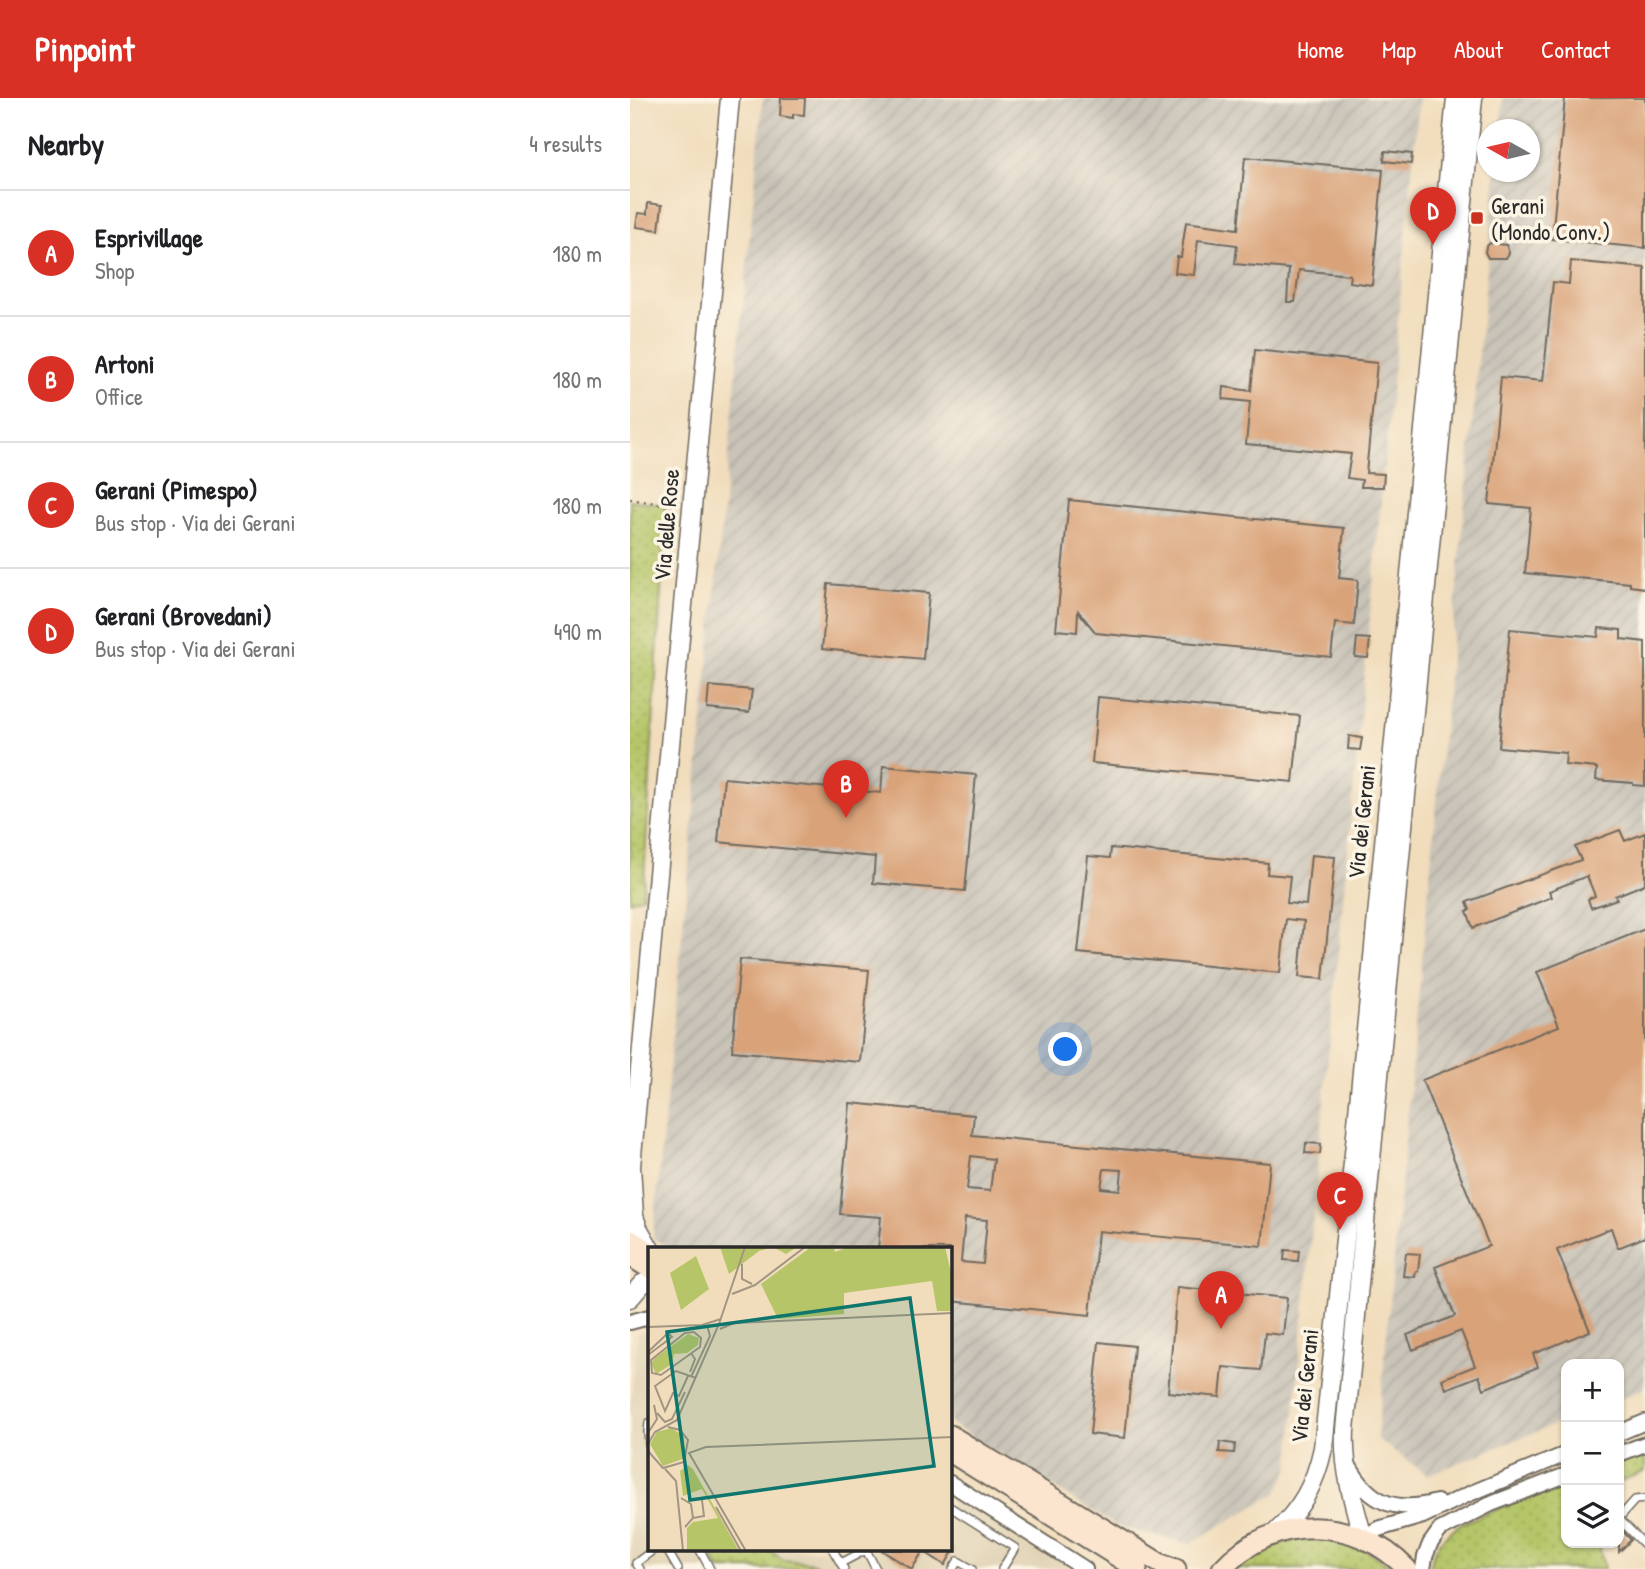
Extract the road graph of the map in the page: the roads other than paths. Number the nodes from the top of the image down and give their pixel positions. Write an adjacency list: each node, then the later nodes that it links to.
1 (730, 98): 4 (street, Via delle Rose)
2 (1456, 98): 29 (street, Via dei Gerani)
3 (1473, 98): 21 (street, Via dei Gerani)
4 (630, 1167): 6 (street, Via delle Rose)
5 (630, 1240): 7 (main road)
6 (648, 1248)
7 (648, 1249)
8 (630, 1256): 9 (main road)
9 (648, 1267)
10 (648, 1281): 11 (street)
11 (630, 1298)
12 (648, 1317): 13 (street)
13 (630, 1322)
14 (1645, 1422): 15 (street)
15 (1624, 1431)
16 (952, 1436): 48 (main road)
17 (1645, 1444): 18 (street)
18 (1624, 1452)
19 (952, 1453): 47 (main road)
20 (1561, 1456): 24 (street)
21 (1345, 1458): 24 (street); 30 (street, Via dei Gerani)
22 (1561, 1477): 50 (street)
23 (952, 1484): 46 (street)
24 (1469, 1494): 30 (street)
25 (1645, 1499): 27 (lane)
26 (952, 1508): 45 (lane)
27 (1624, 1513)
28 (1624, 1524): 31 (lane)
29 (1273, 1535): 30 (main road); 38 (main road)
30 (1363, 1537): 49 (main road)
31 (1645, 1545)
32 (650, 1552): 39 (lane)
33 (668, 1552): 40 (lane)
34 (701, 1552): 41 (lane)
35 (863, 1552): 37 (lane)
36 (867, 1552): 42 (lane)
37 (842, 1566)
38 (1220, 1567)
39 (640, 1569)
40 (678, 1569)
41 (710, 1569)
42 (876, 1569)
43 (953, 1569): 44 (lane)
44 (972, 1569)
45 (1002, 1569)
46 (1085, 1569)
47 (1137, 1569)
48 (1176, 1569)
49 (1407, 1569)
50 (1423, 1569)

